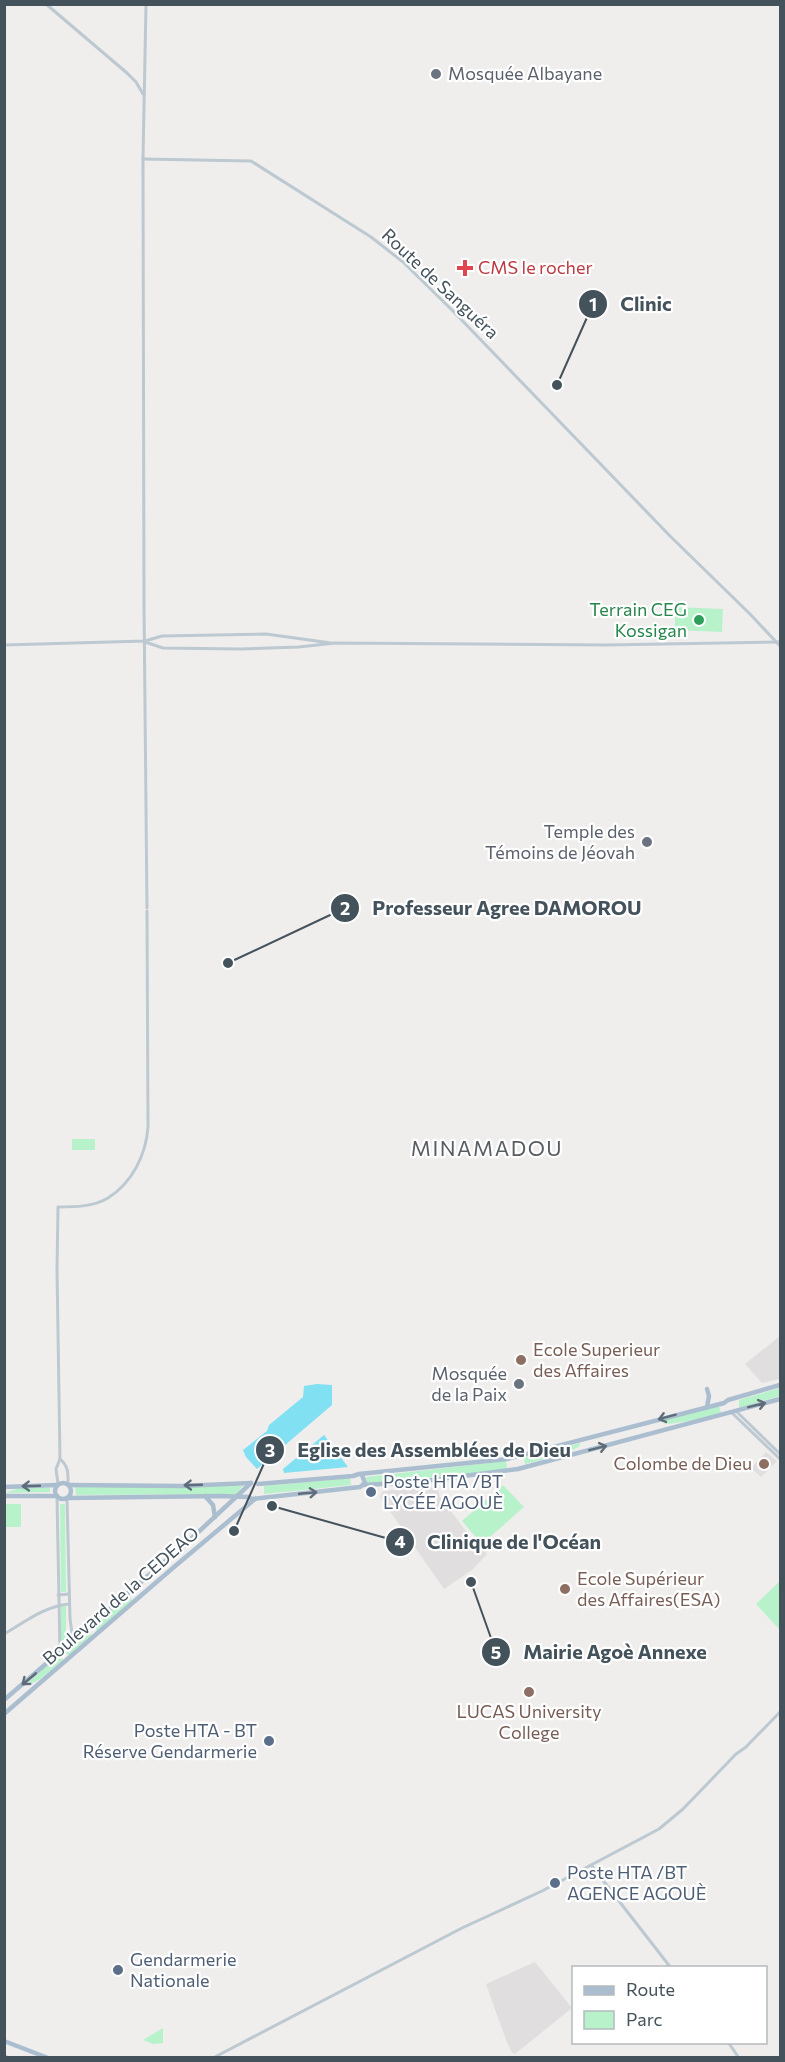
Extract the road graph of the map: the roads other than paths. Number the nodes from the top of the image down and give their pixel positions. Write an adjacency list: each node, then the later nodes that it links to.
1 (46, 4): 3 (street)
2 (146, 4): 3 (street)
3 (144, 96): 4 (street)
4 (143, 159): 5 (street); 7 (street, Route de Sanguéra)
5 (145, 642): 6 (street); 6 (street); 8 (street); 18 (street)
6 (335, 643): 7 (street)
7 (779, 643)
8 (4, 645)
9 (780, 1385): 12 (main road)
10 (707, 1389): 14 (main road)
11 (780, 1399): 15 (main road, one-way to 11)
12 (731, 1400): 13 (main road); 15 (main road)
13 (724, 1403): 14 (main road); 15 (main road)
14 (707, 1407): 17 (main road, one-way to 17)
15 (733, 1412): 16 (street); 19 (street); 20 (main road, one-way to 15)
16 (780, 1454)
17 (515, 1457): 20 (main road); 21 (main road); 22 (main road)
18 (60, 1459): 26 (street); 27 (street)
19 (780, 1459)
20 (521, 1468): 21 (main road)
21 (514, 1469): 28 (main road)
22 (362, 1475): 23 (main road); 28 (main road)
23 (353, 1476): 25 (main road); 29 (main road)
24 (251, 1483): 25 (main road); 27 (main road, one-way to 27); 31 (main road)
25 (258, 1484): 38 (main road)
26 (58, 1485): 27 (main road); 30 (main road, one-way to 30); 33 (main road)
27 (68, 1485): 37 (main road)
28 (363, 1485): 29 (main road)
29 (356, 1486): 38 (main road, one-way to 29)
30 (4, 1487)
31 (246, 1488): 35 (main road); 36 (main road)
32 (4, 1496): 33 (main road)
33 (57, 1496): 37 (main road); 41 (street)
34 (205, 1496): 35 (main road, Boulevard de la CEDEAO); 37 (main road, Boulevard de la CEDEAO); 39 (main road)
35 (237, 1497): 36 (main road, Boulevard de la CEDEAO); 39 (main road)
36 (248, 1497): 38 (main road)
37 (68, 1498): 40 (street)
38 (257, 1498): 46 (main road, Boulevard de la CEDEAO)
39 (215, 1517): 44 (main road)
40 (69, 1594): 41 (street); 43 (street)
41 (58, 1595): 42 (street)
42 (58, 1604): 43 (street); 45 (street); 48 (street)
43 (69, 1604): 47 (street)
44 (87, 1628): 46 (main road); 47 (main road)
45 (4, 1634)
46 (94, 1636): 49 (main road, Boulevard de la CEDEAO)
47 (75, 1638): 48 (main road)
48 (60, 1652): 49 (main road); 50 (main road, one-way to 50)
49 (69, 1659): 52 (main road, Boulevard de la CEDEAO)
50 (4, 1700)
51 (780, 1712): 53 (street)
52 (4, 1714)
53 (591, 1865): 54 (street); 58 (street)
54 (668, 1966)
55 (4, 2041): 57 (main road)
56 (729, 2044): 59 (street)
57 (48, 2058)
58 (213, 2058)
59 (739, 2058)

